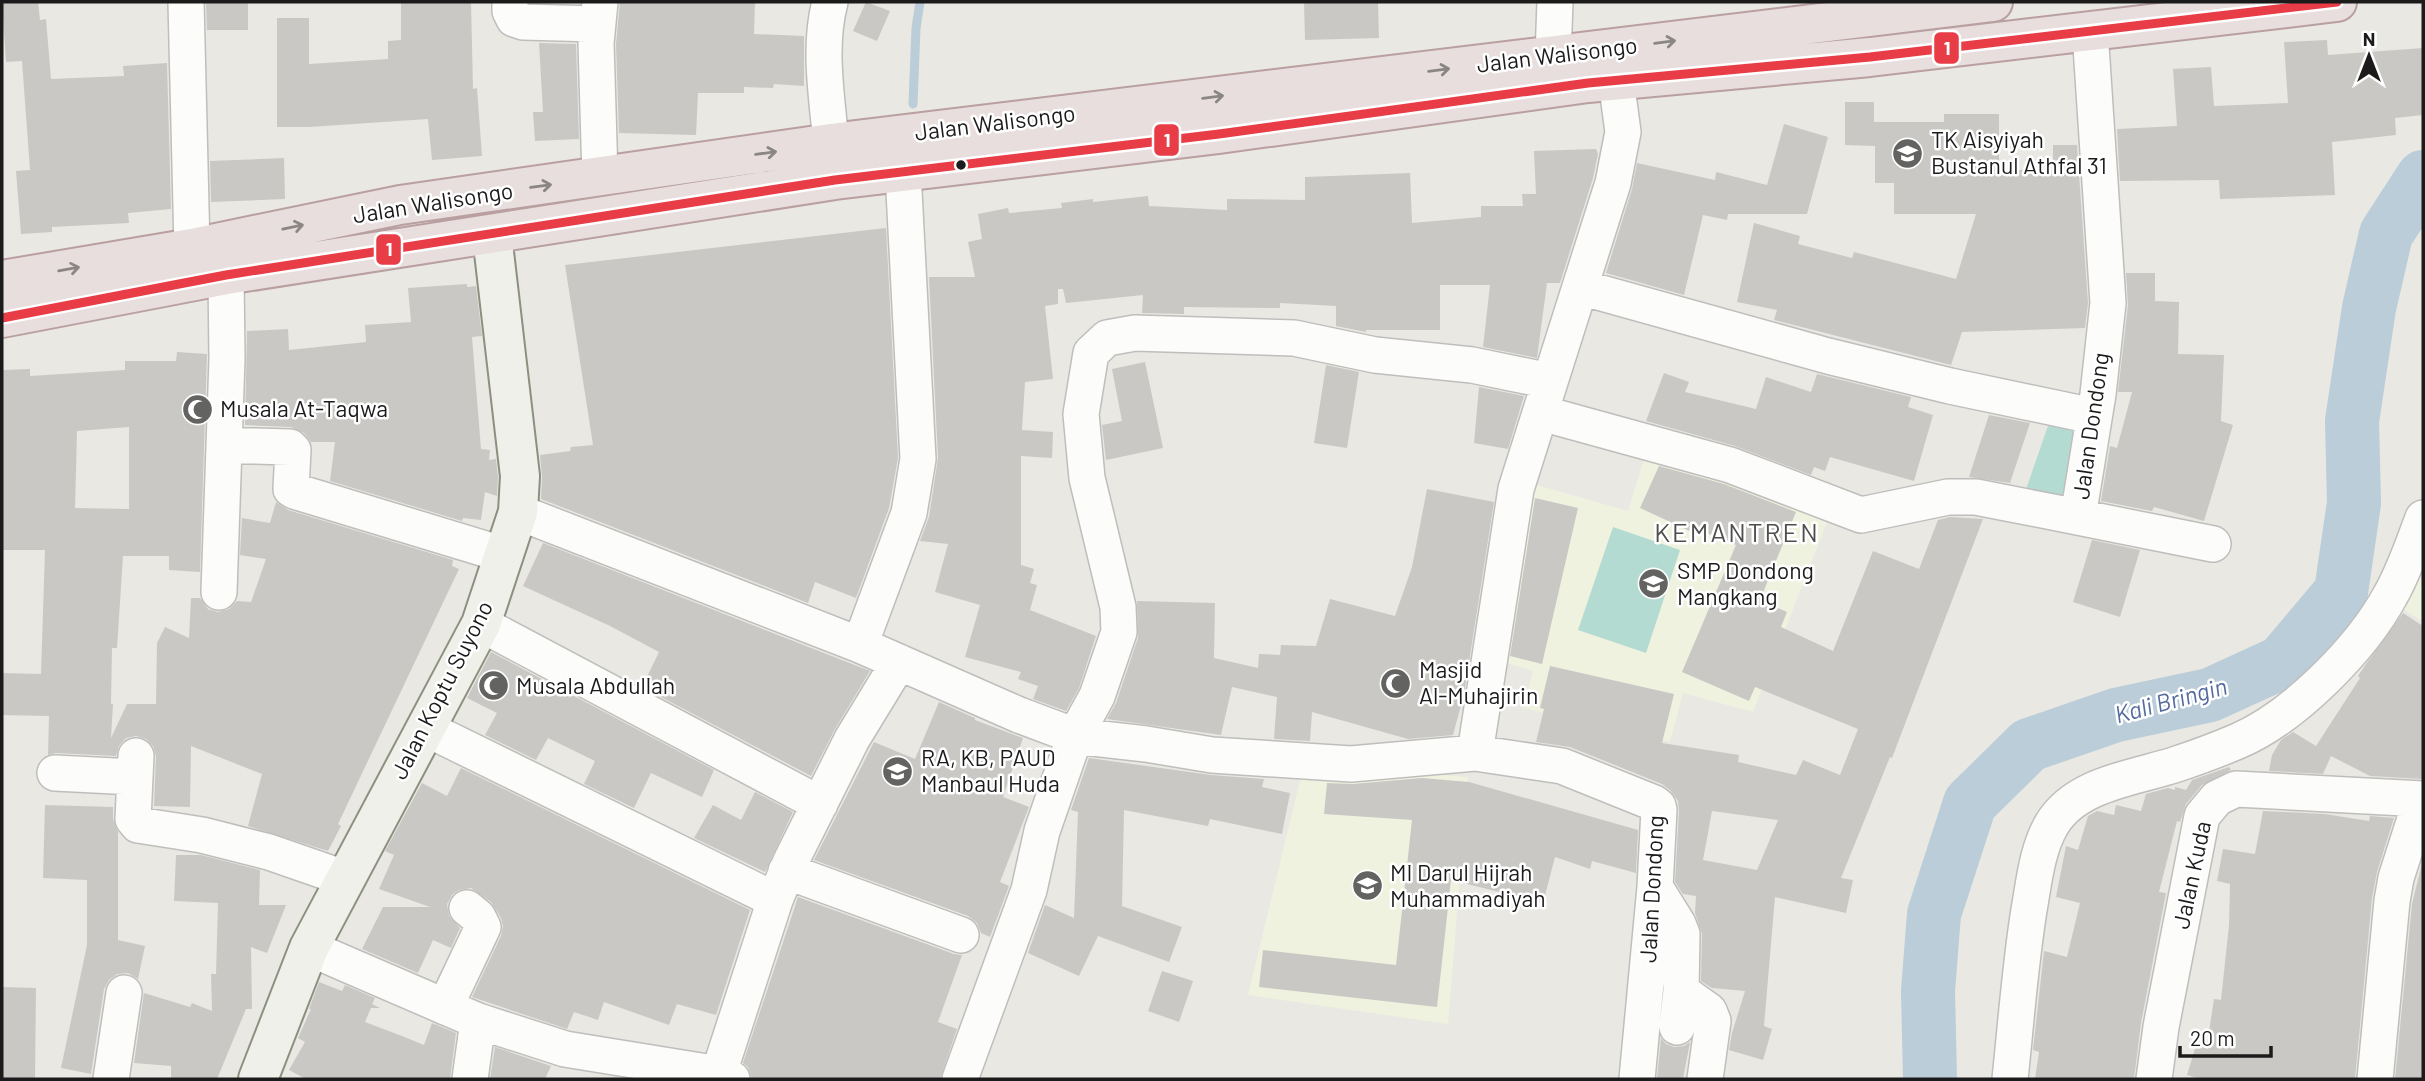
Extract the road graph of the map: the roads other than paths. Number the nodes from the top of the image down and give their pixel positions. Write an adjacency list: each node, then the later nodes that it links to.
1 (186, 2): 16 (street)
2 (510, 2): 8 (street)
3 (830, 2): 12 (street)
4 (1555, 2): 10 (street)
5 (1993, 2): 7 (highway, Jalan Walisongo)
6 (2337, 2): 9 (highway)
7 (1904, 8): 10 (highway, Jalan Walisongo, one-way to 7)
8 (599, 13): 14 (street)
9 (2090, 31): 11 (highway); 22 (street, Jalan Dondong)
10 (1553, 56): 12 (highway, Jalan Walisongo, one-way to 10)
11 (1616, 80): 13 (highway); 19 (street)
12 (831, 143): 14 (highway, Jalan Walisongo, one-way to 12)
13 (903, 172): 15 (highway); 31 (street)
14 (600, 177): 16 (highway, Jalan Walisongo, one-way to 14)
15 (492, 235): 17 (highway); 24 (main road, Jalan Koptu Suyono)
16 (192, 248): 18 (highway, Jalan Walisongo, one-way to 16)
17 (226, 275): 20 (highway); 23 (street)
18 (2, 280)
19 (1580, 287): 21 (street); 22 (street)
20 (2, 318)
21 (1546, 397): 25 (street, Jalan Dondong); 34 (street, Jalan Dondong); 35 (street)
22 (2093, 416): 25 (street, Jalan Dondong)
23 (225, 444): 28 (street); 29 (street)
24 (518, 512): 28 (main road, Jalan Koptu Suyono); 31 (street)
25 (2078, 517): 27 (street)
26 (2423, 518): 57 (street)
27 (2213, 544)
28 (505, 555): 30 (main road, Jalan Koptu Suyono)
29 (219, 592)
30 (481, 624): 33 (main road, Jalan Koptu Suyono); 38 (street)
31 (860, 645): 32 (street)
32 (899, 662): 34 (street); 38 (street)
33 (425, 728): 39 (main road, Jalan Koptu Suyono); 40 (street)
34 (1075, 736): 35 (street); 54 (street, Jalan Dondong)
35 (1475, 753): 41 (street, Jalan Dondong)
36 (55, 773): 39 (street)
37 (2422, 799): 58 (street, Jalan Kuda); 59 (street)
38 (820, 804): 40 (street)
39 (344, 878): 44 (main road, Jalan Koptu Suyono)
40 (781, 886): 43 (street); 50 (street)
41 (1655, 887): 45 (street); 55 (street, Jalan Dondong)
42 (467, 908): 47 (street)
43 (961, 935)
44 (309, 948): 47 (street); 52 (main road, Jalan Koptu Suyono)
45 (1681, 991): 49 (street); 56 (street)
46 (124, 993): 51 (street)
47 (445, 1007): 48 (street)
48 (478, 1021): 50 (street); 53 (street)
49 (1678, 1027)
50 (722, 1078)
51 (111, 1079)
52 (258, 1079)
53 (470, 1079)
54 (960, 1079)
55 (1637, 1079)
56 (1705, 1079)
57 (2010, 1079)
58 (2154, 1079)
59 (2375, 1079)

